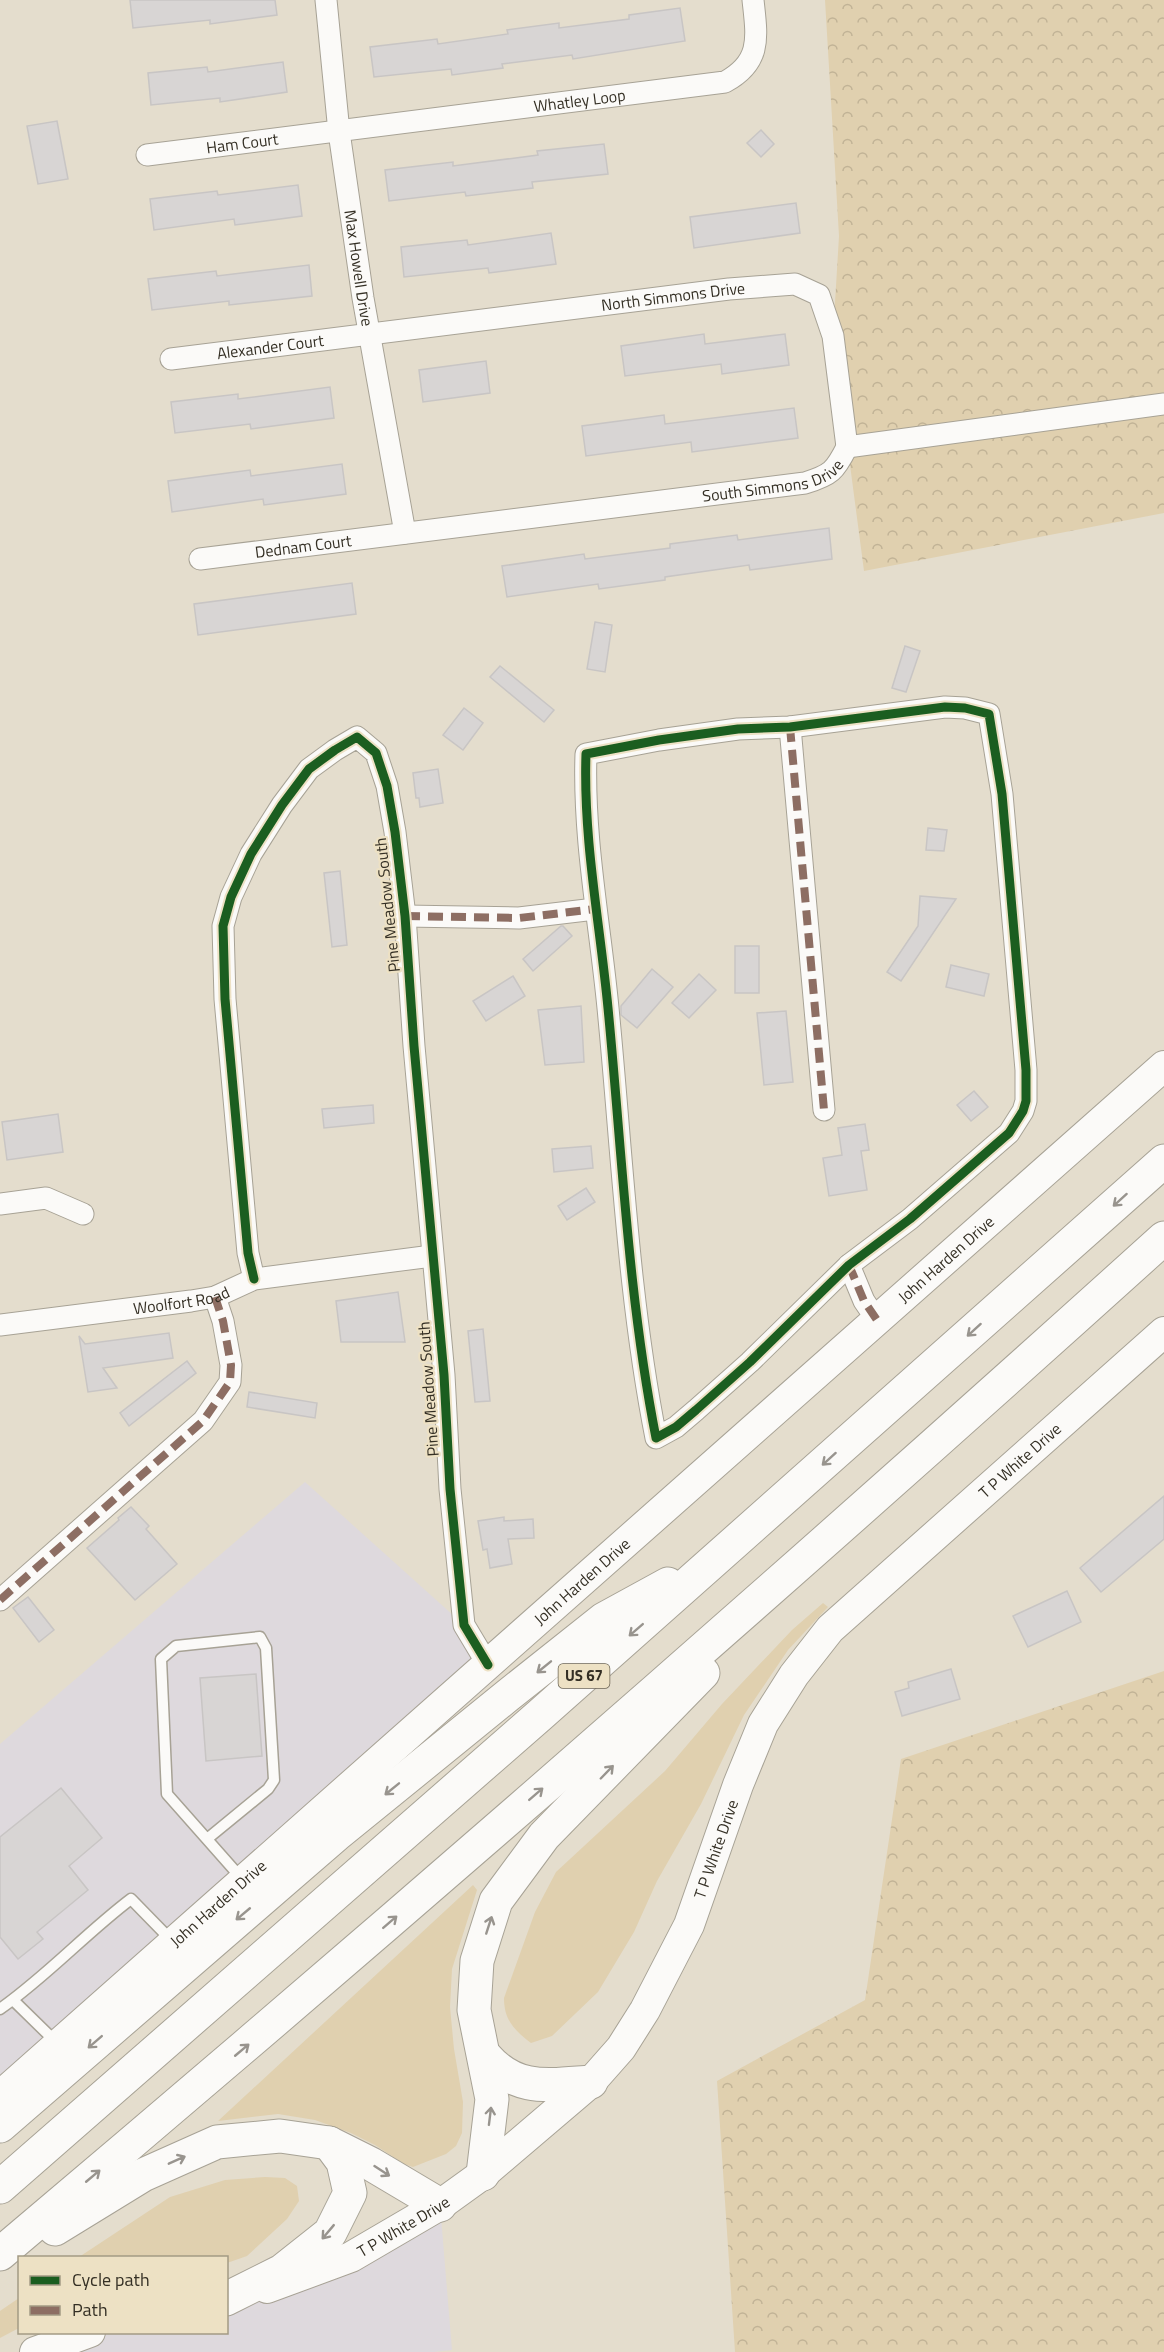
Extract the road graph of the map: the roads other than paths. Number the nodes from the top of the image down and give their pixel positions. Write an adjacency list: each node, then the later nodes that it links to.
1 (326, 0): 3 (street, Max Howell Drive)
2 (753, 0): 3 (street, Whatley Loop)
3 (339, 132): 4 (street, Ham Court); 5 (street, Max Howell Drive)
4 (147, 154)
5 (370, 333): 6 (street, Alexander Court); 8 (street, North Simmons Drive); 9 (street, Max Howell Drive)
6 (171, 359)
7 (1164, 404): 8 (street, South Simmons Drive)
8 (847, 447): 9 (street, South Simmons Drive)
9 (405, 533): 10 (street, Dednam Court)
10 (200, 559)
11 (790, 727): 12 (street); 15 (street); 21 (street)
12 (596, 909): 13 (street); 21 (street)
13 (405, 916): 20 (street, Pine Meadow South); 22 (street, Pine Meadow South)
14 (1164, 1066): 24 (street, John Harden Drive)
15 (824, 1110)
16 (1164, 1161): 28 (highway, US 67, one-way to 28)
17 (0, 1204): 18 (street)
18 (83, 1214)
19 (1164, 1238): 27 (highway)
20 (432, 1257): 22 (street, Woolfort Road); 30 (street, Pine Meadow South)
21 (849, 1264): 24 (street)
22 (254, 1279): 23 (street, Woolfort Road)
23 (215, 1297): 25 (street, Woolfort Road); 29 (street)
24 (877, 1320): 30 (street, John Harden Drive)
25 (0, 1325)
26 (1164, 1332): 38 (street, T P White Drive)
27 (836, 1531): 37 (highway, one-way to 27); 45 (highway, one-way to 27)
28 (717, 1558): 40 (highway, one-way to 40); 43 (highway, US 67, one-way to 43)
29 (0, 1600)
30 (488, 1665): 32 (street, John Harden Drive)
31 (207, 1839): 31 (lane); 32 (lane)
32 (244, 1880): 33 (street, John Harden Drive)
33 (173, 1942): 34 (lane); 36 (street, John Harden Drive)
34 (13, 2000): 35 (lane); 36 (lane)
35 (0, 2009)
36 (58, 2044): 39 (street, John Harden Drive)
37 (485, 2056): 38 (highway); 42 (highway, one-way to 37)
38 (591, 2082): 42 (street, T P White Drive)
39 (0, 2096)
40 (0, 2126)
41 (328, 2143): 44 (highway, one-way to 44); 46 (highway, one-way to 41); 47 (highway, one-way to 47)
42 (483, 2174): 44 (street, T P White Drive)
43 (0, 2187)
44 (440, 2205): 48 (street, T P White Drive)
45 (0, 2254)
46 (0, 2263)
47 (228, 2298)
48 (228, 2298)
49 (93, 2336): 50 (street)
50 (35, 2352)

